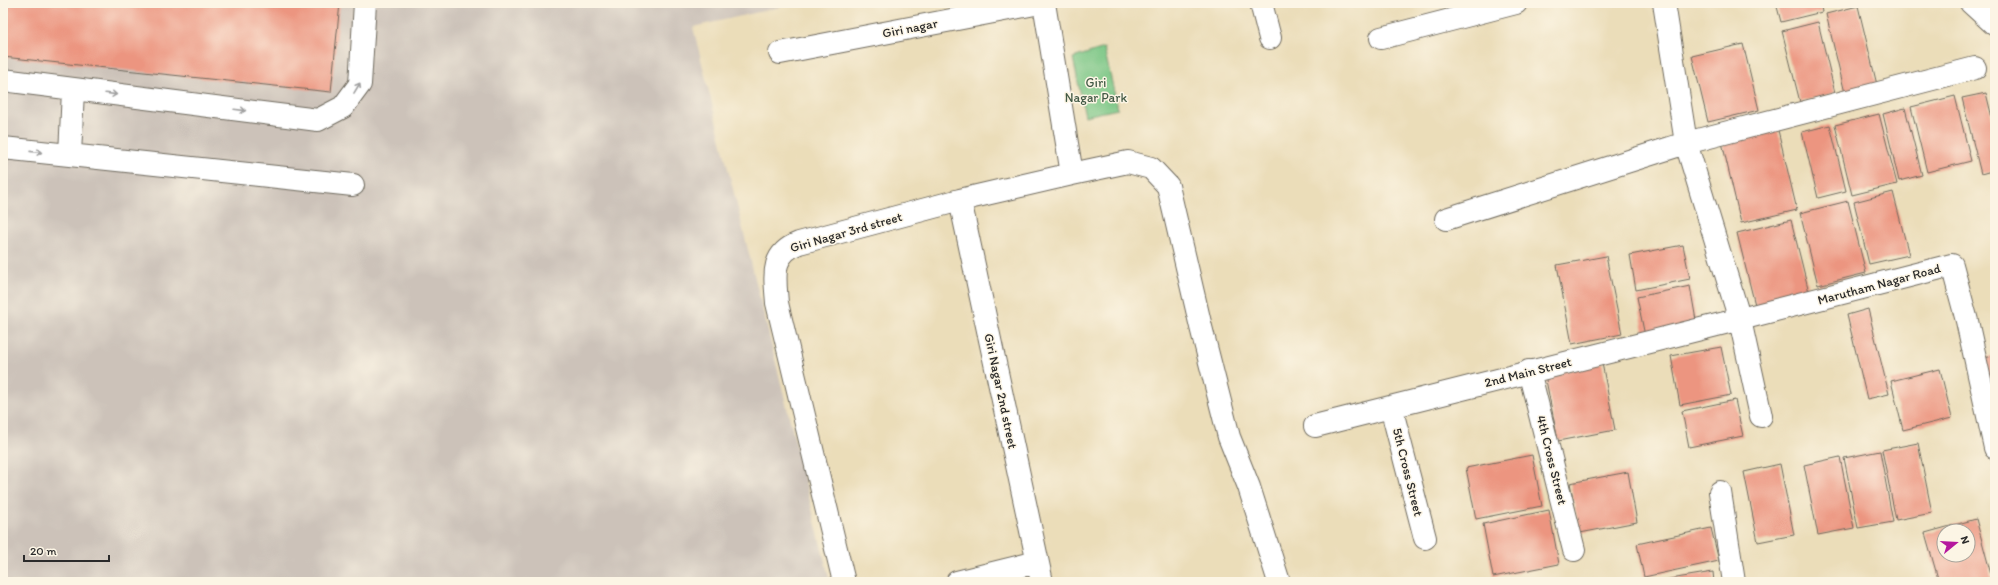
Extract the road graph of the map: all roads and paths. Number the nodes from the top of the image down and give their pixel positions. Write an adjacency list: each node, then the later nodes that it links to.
1 (365, 3): 14 (street, one-way to 1)
2 (1040, 3): 11 (street, Giri nagar)
3 (1044, 3): 18 (street)
4 (1261, 3): 9 (street)
5 (1516, 3): 10 (street)
6 (1664, 3): 15 (street)
7 (1971, 3): 8 (street)
8 (1995, 25)
9 (1270, 38)
10 (1381, 38)
11 (780, 53)
12 (1975, 68): 15 (street)
13 (3, 80): 14 (street)
14 (73, 90): 17 (street)
15 (1686, 143): 21 (street); 22 (street)
16 (3, 148): 17 (street, one-way to 17)
17 (70, 155): 19 (street)
18 (1072, 174): 20 (street, Giri Nagar 3rd street); 34 (street, Giri Nagar 3rd street)
19 (354, 186)
20 (960, 200): 31 (street, Giri Nagar 2nd street); 32 (street, Giri Nagar 3rd street)
21 (1446, 220)
22 (1740, 320): 23 (street, 2nd Main Street); 25 (street); 27 (street, Marutham Nagar Road)
23 (1529, 371): 24 (street, 2nd Main Street); 30 (street, 4th Cross Street)
24 (1391, 407): 26 (street, 2nd Main Street); 29 (street, 5th Cross Street)
25 (1761, 416)
26 (1315, 426)
27 (1995, 448)
28 (1720, 492): 35 (street)
29 (1425, 538)
30 (1574, 550)
31 (1039, 572): 33 (street)
32 (844, 582)
33 (957, 582)
34 (1279, 582)
35 (1734, 582)

